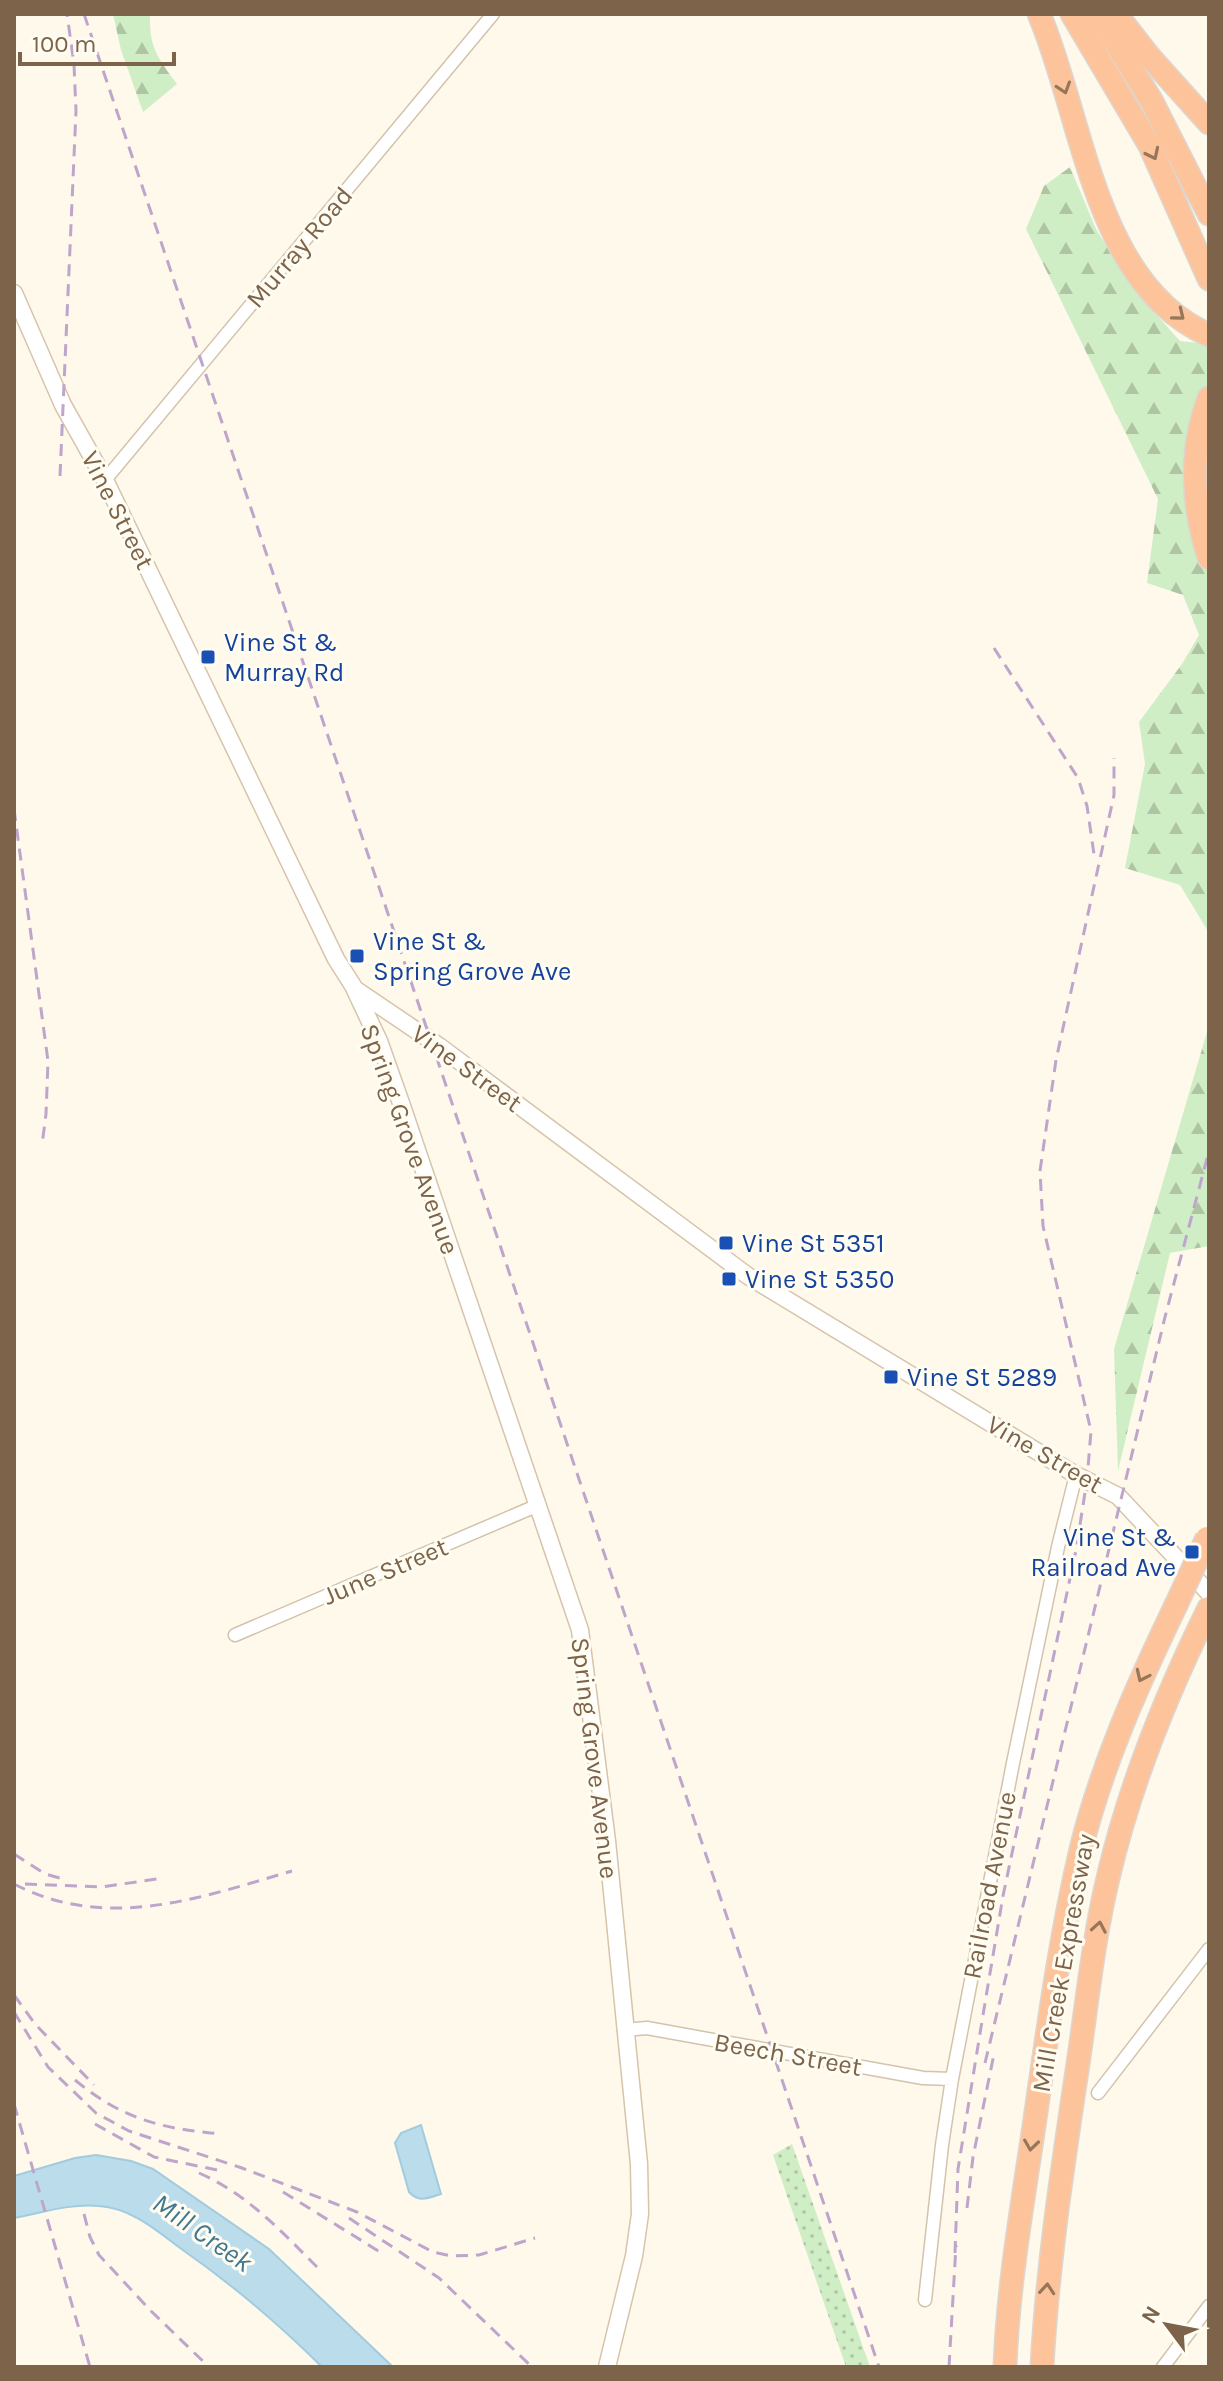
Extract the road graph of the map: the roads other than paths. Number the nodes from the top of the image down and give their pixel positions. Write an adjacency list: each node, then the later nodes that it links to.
1 (493, 14): 12 (street, Murray Road)
2 (1039, 14): 10 (highway, one-way to 10)
3 (1072, 14): 8 (highway, one-way to 8)
4 (1097, 14): 7 (highway)
5 (1116, 14): 6 (highway)
6 (1209, 123)
7 (1209, 214)
8 (1209, 279)
9 (14, 293): 12 (main road, Vine Street)
10 (1209, 335)
11 (1209, 398): 13 (highway)
12 (105, 480): 14 (main road, Vine Street)
13 (1209, 558)
14 (355, 989): 15 (main road, Vine Street); 16 (main road, Spring Grove Avenue)
15 (1076, 1475): 18 (main road, Vine Street); 23 (street, Railroad Avenue)
16 (536, 1506): 20 (street, June Street); 22 (main road, Spring Grove Avenue)
17 (1208, 1536): 28 (highway, Mill Creek Expressway, one-way to 28, bridge)
18 (1209, 1593)
19 (1209, 1608): 29 (highway, Mill Creek Expressway, one-way to 19)
20 (235, 1635)
21 (1209, 1949): 24 (street)
22 (624, 2030): 23 (street, Beech Street); 27 (main road, Spring Grove Avenue)
23 (952, 2079): 25 (street, Railroad Avenue)
24 (1098, 2093)
25 (925, 2300)
26 (1209, 2306): 30 (street)
27 (607, 2367)
28 (1005, 2367)
29 (1042, 2367)
30 (1163, 2367)

